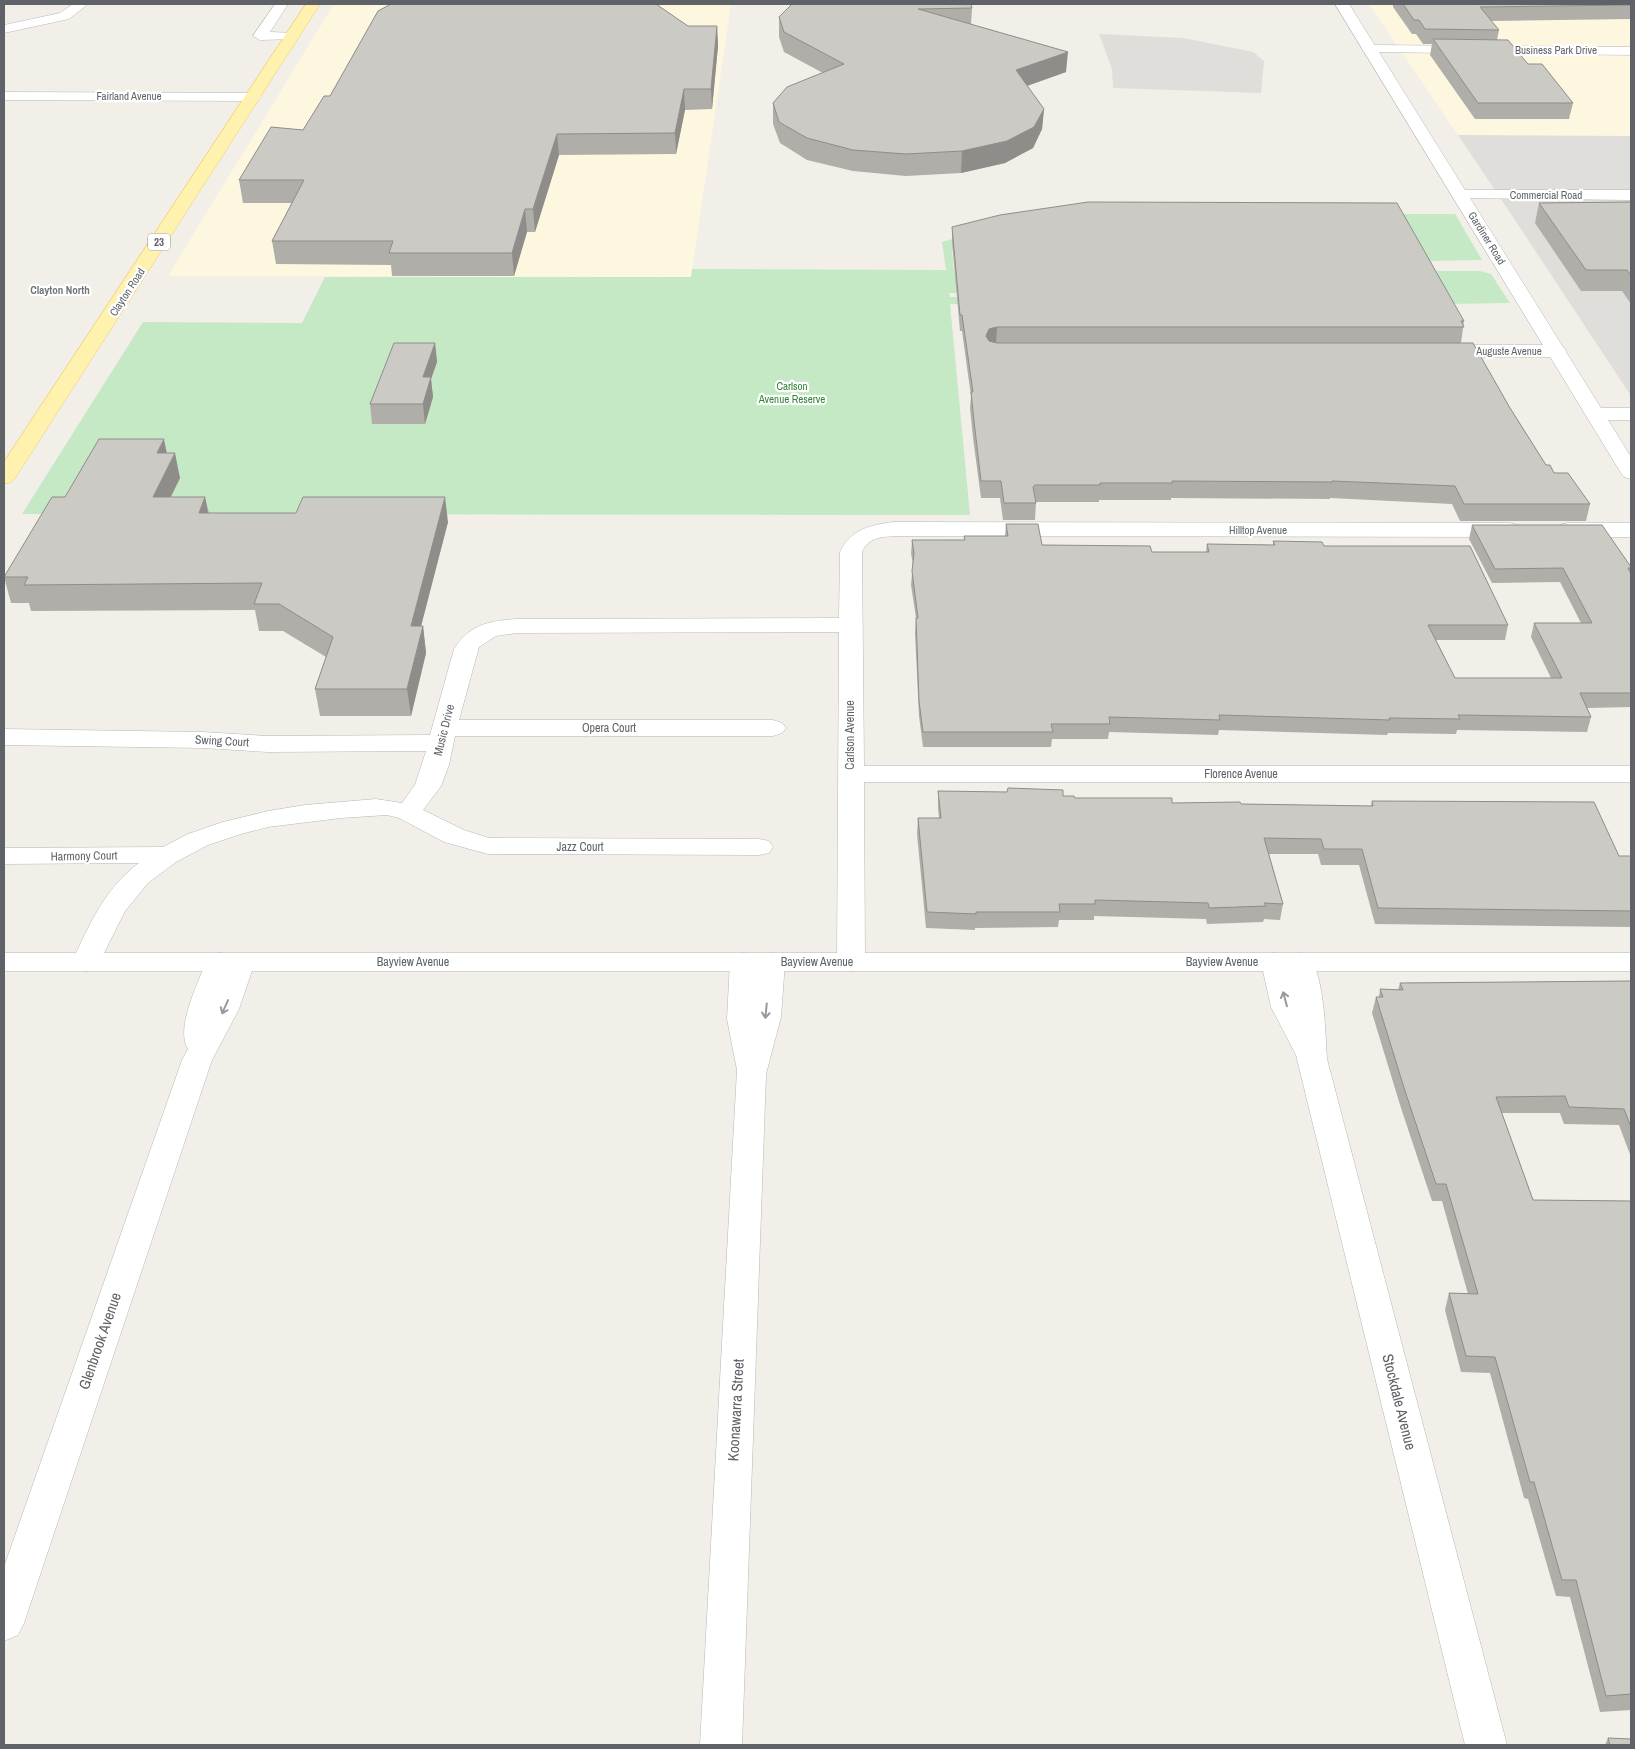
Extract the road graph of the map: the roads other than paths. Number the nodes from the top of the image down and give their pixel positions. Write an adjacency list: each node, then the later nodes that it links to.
1 (81, 4): 5 (street)
2 (281, 4): 6 (street)
3 (313, 4): 6 (main road, Clayton Road / 23)
4 (1342, 4): 7 (street, Gardiner Road)
5 (4, 29)
6 (292, 36): 10 (main road, Clayton Road / 23)
7 (1370, 49): 8 (street, Business Park Drive); 11 (street, Gardiner Road)
8 (1629, 50)
9 (4, 96): 10 (street, Fairland Avenue)
10 (254, 97): 18 (main road, Clayton Road / 23)
11 (1461, 195): 12 (street, Commercial Road); 14 (street, Gardiner Road)
12 (1631, 195)
13 (1426, 351): 14 (street, Auguste Avenue)
14 (1557, 351): 15 (street, Gardiner Road)
15 (1594, 414): 16 (street); 17 (street, Gardiner Road)
16 (1631, 414)
17 (1631, 473)
18 (4, 478)
19 (884, 530): 20 (street, Hilltop Avenue); 21 (street, Carlson Avenue)
20 (1631, 530)
21 (851, 625): 23 (street, Music Drive); 25 (street, Carlson Avenue)
22 (773, 728): 23 (street, Opera Court)
23 (442, 735): 24 (street, Swing Court); 27 (street, Music Drive)
24 (4, 737)
25 (850, 774): 26 (street, Florence Avenue); 35 (street, Carlson Avenue)
26 (1631, 774)
27 (408, 812): 28 (street, Jazz Court); 29 (street)
28 (759, 847)
29 (165, 855): 30 (street, Harmony Court); 32 (street)
30 (4, 856)
31 (4, 962): 32 (street, Bayview Avenue)
32 (86, 962): 33 (street, Bayview Avenue)
33 (231, 962): 34 (street, Bayview Avenue); 38 (street, Glenbrook Avenue)
34 (758, 962): 35 (street, Bayview Avenue); 39 (street, Koonawarra Street)
35 (851, 962): 36 (street, Bayview Avenue)
36 (1287, 962): 37 (street, Bayview Avenue); 40 (street, Stockdale Avenue)
37 (1631, 962)
38 (4, 1623)
39 (721, 1745)
40 (1486, 1745)

